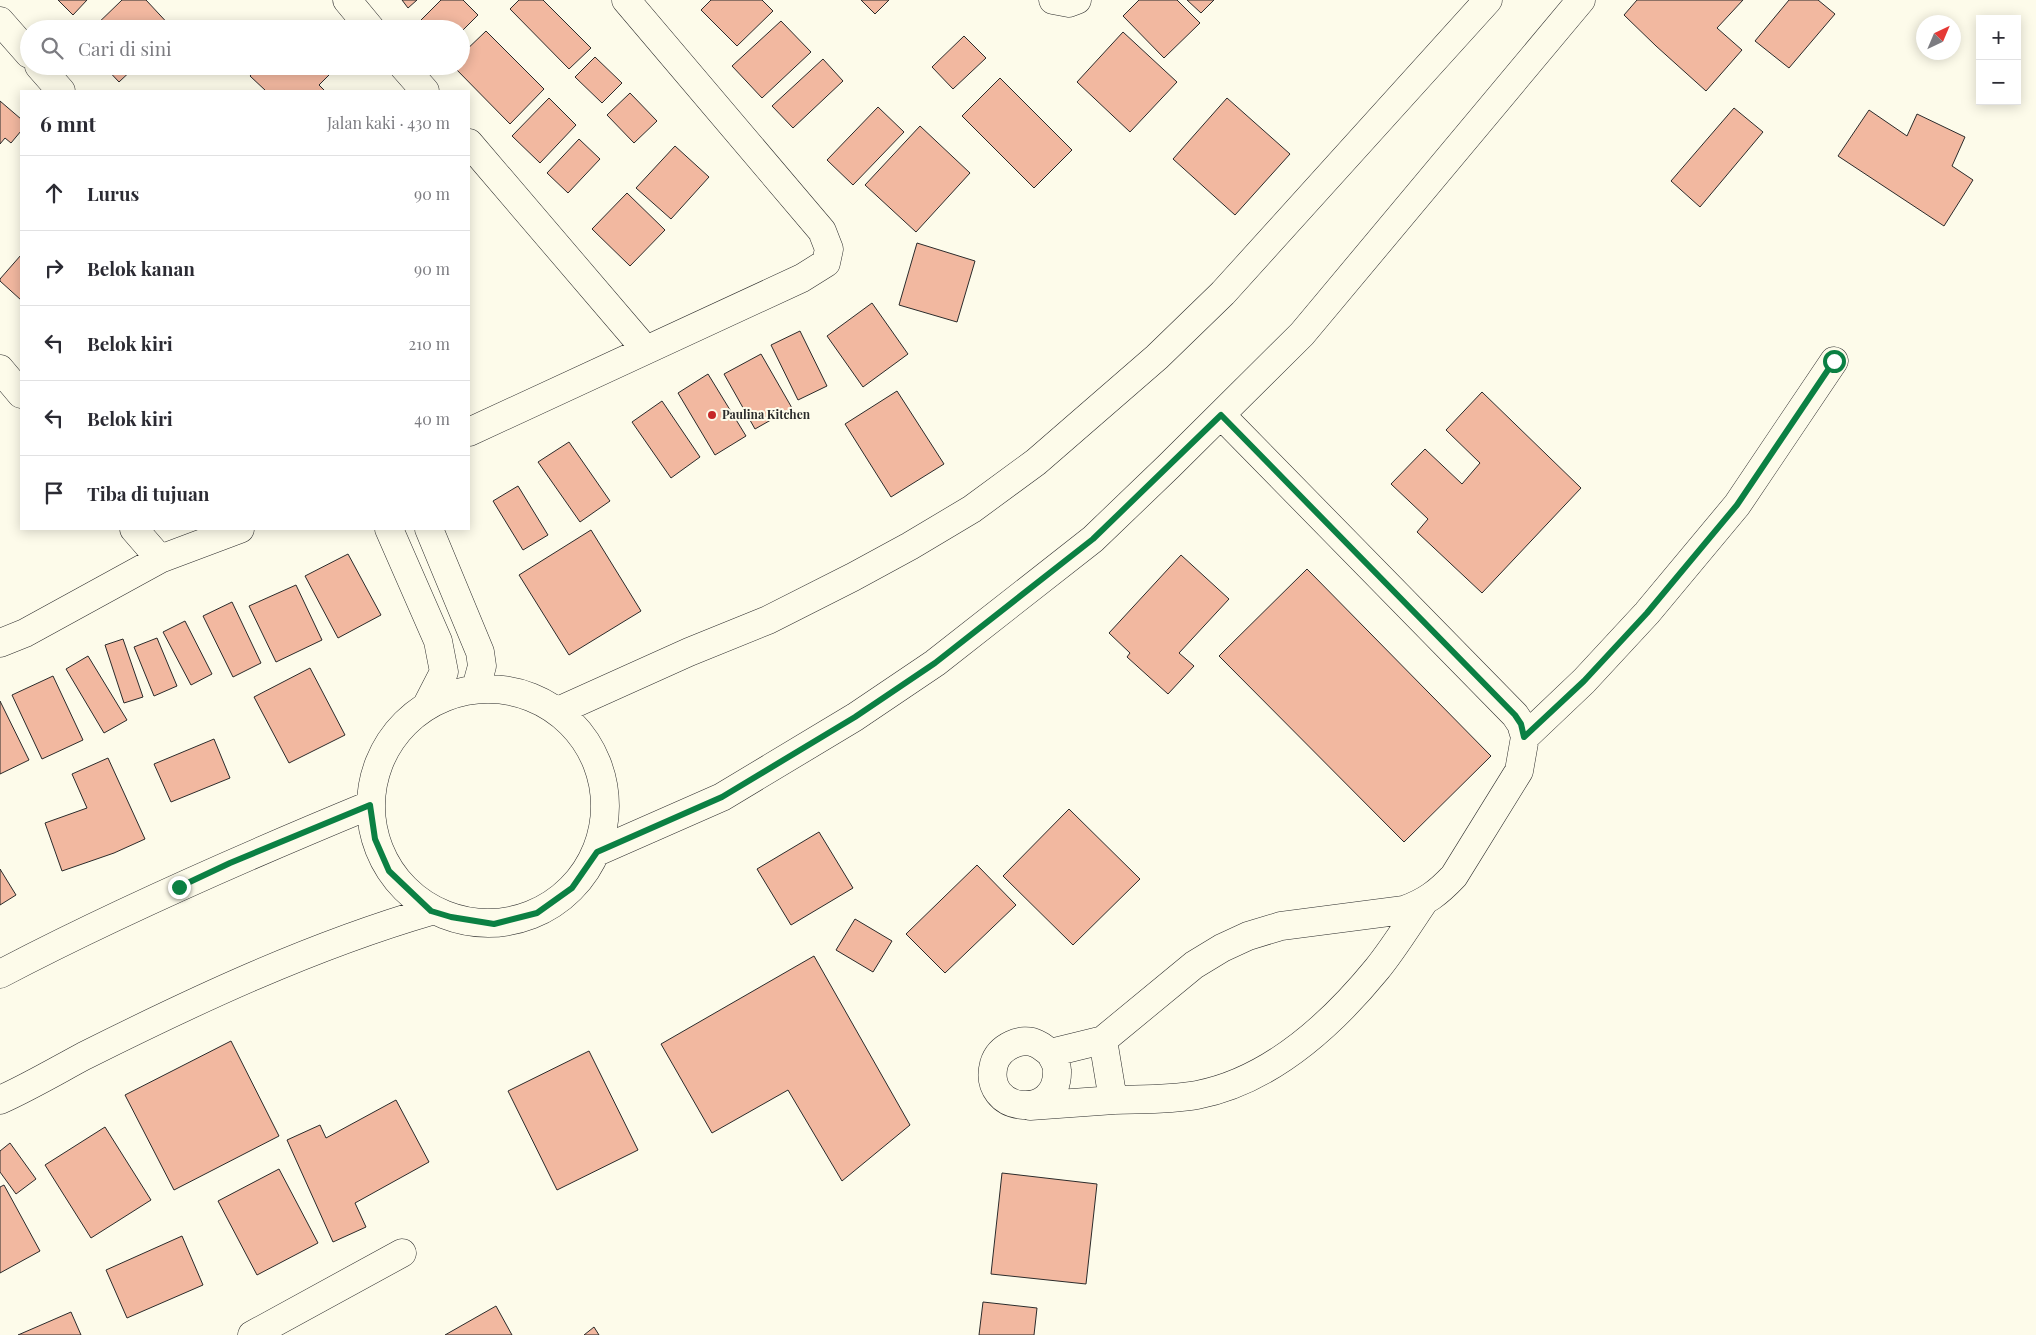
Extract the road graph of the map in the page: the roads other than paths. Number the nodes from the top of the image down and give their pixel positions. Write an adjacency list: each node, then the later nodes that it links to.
1 (347, 0): 7 (street)
2 (626, 0): 15 (street)
3 (1053, 0): 4 (street)
4 (1078, 0)
5 (1488, 0): 29 (street)
6 (1581, 0): 19 (street)
7 (364, 20)
8 (0, 21): 9 (street)
9 (20, 44)
10 (47, 75): 12 (street)
11 (411, 75): 13 (street)
12 (60, 90)
13 (424, 90)
14 (470, 144): 15 (street)
15 (646, 350): 20 (street)
16 (1834, 361): 30 (street)
17 (0, 369): 18 (street)
18 (20, 393)
19 (1221, 415): 30 (street); 32 (street)
20 (470, 432)
21 (135, 530): 25 (street)
22 (237, 530): 25 (street)
23 (389, 530): 28 (street)
24 (429, 530): 27 (street)
25 (160, 559): 26 (street)
26 (0, 643)
27 (476, 688): 28 (street); 29 (street)
28 (428, 704): 31 (street)
29 (558, 711): 32 (street)
30 (1524, 737): 33 (street)
31 (370, 805): 34 (street); 35 (street)
32 (597, 852): 34 (street)
33 (1423, 903): 36 (street); 39 (street)
34 (431, 911): 38 (street)
35 (0, 974)
36 (1103, 1040): 37 (street); 39 (street)
37 (1050, 1053): 40 (street); 40 (street)
38 (0, 1100)
39 (1113, 1100): 40 (street)
40 (1030, 1106)
41 (402, 1253): 42 (street)
42 (252, 1335)

